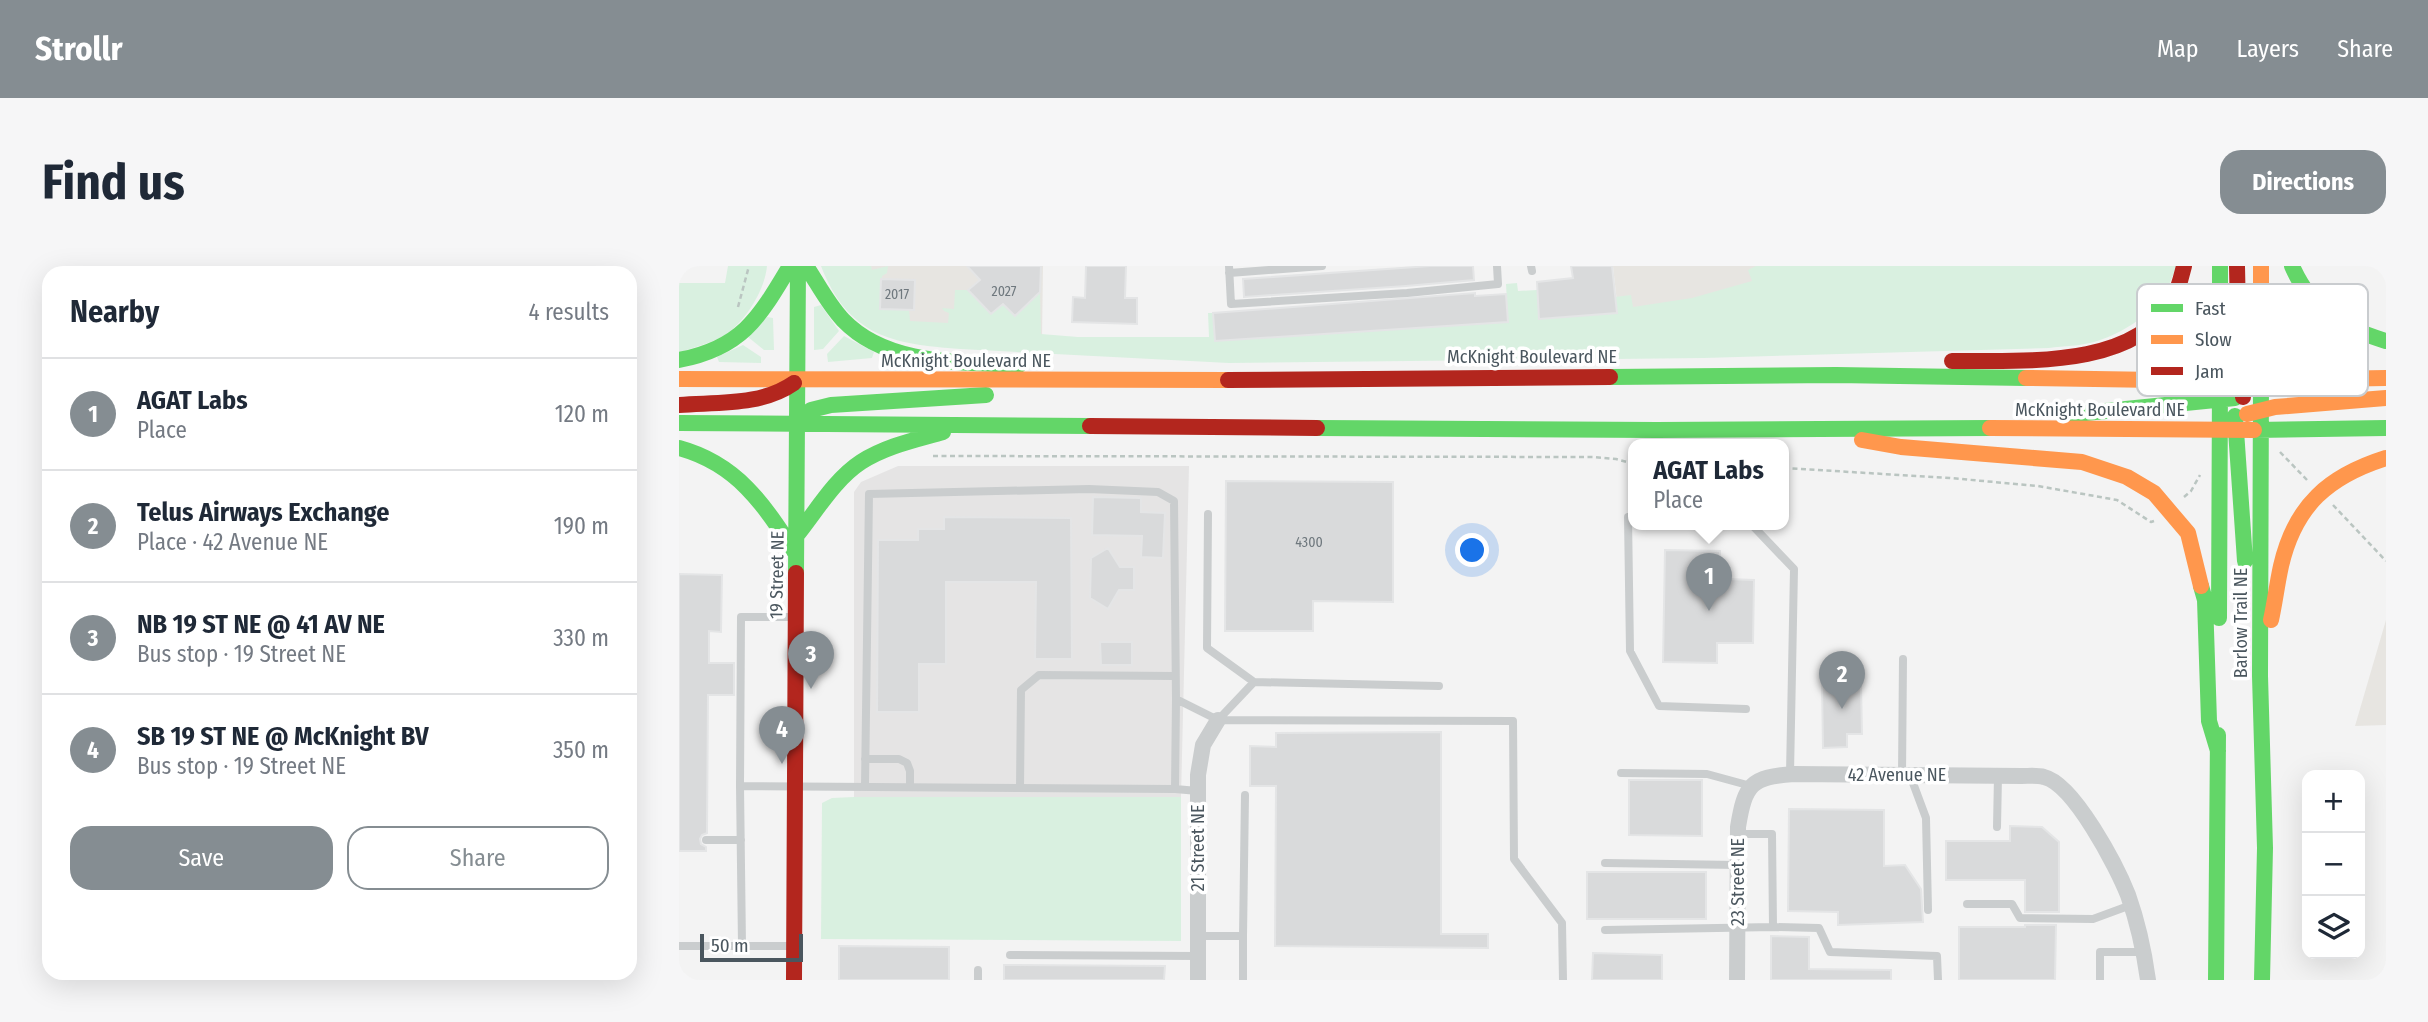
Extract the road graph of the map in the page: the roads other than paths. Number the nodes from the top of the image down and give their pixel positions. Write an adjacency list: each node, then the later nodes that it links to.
1 (790, 266): 20 (main road)
2 (798, 266): 26 (main road, 19 Street NE)
3 (806, 266): 25 (main road)
4 (1322, 266): 11 (lane)
5 (1497, 266): 11 (lane)
6 (2184, 266): 12 (main road)
7 (2220, 266): 13 (main road, Barlow Trail NE)
8 (2237, 266): 14 (main road)
9 (2261, 266): 15 (main road)
10 (2292, 266): 16 (main road)
11 (1229, 269)
12 (2177, 284)
13 (2220, 284)
14 (2237, 284)
15 (2261, 284)
16 (2300, 284)
17 (2137, 335): 21 (main road)
18 (2368, 336): 19 (main road)
19 (2386, 341)
20 (679, 360)
21 (1836, 375): 25 (main road, McKnight Boulevard NE); 28 (main road, McKnight Boulevard NE)
22 (2368, 378): 23 (main road)
23 (2386, 378)
24 (679, 379): 26 (main road, McKnight Boulevard NE)
25 (1138, 379): 27 (main road, McKnight Boulevard NE)
26 (797, 380): 27 (main road, McKnight Boulevard NE); 34 (main road); 37 (main road, 19 Street NE)
27 (1069, 380): 37 (main road)
28 (2137, 380)
29 (2216, 396): 39 (main road)
30 (2233, 396): 42 (main road, Barlow Trail NE)
31 (2235, 396): 35 (main road)
32 (2254, 396): 35 (main road)
33 (2386, 398): 35 (main road)
34 (679, 405)
35 (2245, 418): 42 (main road); 43 (main road); 54 (main road)
36 (679, 423): 37 (main road, McKnight Boulevard NE)
37 (797, 423): 38 (main road, McKnight Boulevard NE); 49 (main road, 19 Street NE)
38 (974, 424): 41 (main road, McKnight Boulevard NE); 49 (main road)
39 (1929, 428): 41 (main road, McKnight Boulevard NE); 42 (main road, McKnight Boulevard NE)
40 (2386, 428): 43 (main road)
41 (1813, 430): 60 (main road)
42 (2220, 430): 60 (main road, Barlow Trail NE)
43 (2261, 430): 54 (main road, Barlow Trail NE)
44 (679, 448): 50 (main road)
45 (2386, 458): 54 (main road)
46 (1208, 513): 55 (lane)
47 (1628, 530): 58 (lane)
48 (1757, 530): 63 (lane)
49 (797, 535): 50 (main road, 19 Street NE)
50 (796, 554): 51 (main road, 19 Street NE)
51 (796, 618): 66 (lane); 67 (main road, 19 Street NE)
52 (1903, 659): 64 (lane)
53 (1175, 676): 57 (lane); 61 (lane); 71 (lane)
54 (2260, 676): 106 (main road, Barlow Trail NE)
55 (1254, 682): 56 (lane); 59 (lane)
56 (1439, 686)
57 (1176, 699): 59 (lane); 72 (lane)
58 (1746, 709)
59 (1218, 720): 73 (street, 21 Street NE); 100 (lane)
60 (2218, 751): 105 (main road, Barlow Trail NE)
61 (865, 760): 68 (lane); 70 (lane)
62 (1621, 773): 69 (lane)
63 (1790, 775): 64 (street, 42 Avenue NE); 69 (street, 42 Avenue NE)
64 (1906, 775): 65 (street, 42 Avenue NE); 83 (lane)
65 (1998, 776): 75 (lane); 82 (street, 42 Avenue NE)
66 (740, 786): 67 (lane); 78 (lane)
67 (795, 786): 68 (lane); 91 (main road, 19 Street NE)
68 (865, 786): 70 (lane)
69 (1751, 786): 76 (street, 23 Street NE)
70 (909, 787): 71 (lane)
71 (1020, 788): 72 (lane)
72 (1175, 789): 73 (lane)
73 (1198, 791): 87 (street, 21 Street NE)
74 (1245, 794): 88 (lane)
75 (1997, 827)
76 (1738, 834): 80 (street, 23 Street NE); 85 (lane)
77 (706, 840): 78 (lane)
78 (741, 840): 90 (lane)
79 (1605, 863): 80 (lane)
80 (1738, 865): 84 (street, 23 Street NE)
81 (1967, 904): 82 (lane)
82 (2131, 905): 92 (street)
83 (1928, 910)
84 (1738, 926): 85 (lane); 86 (lane); 101 (street, 23 Street NE)
85 (1773, 927): 102 (lane)
86 (1605, 930)
87 (1198, 936): 88 (lane); 94 (street, 21 Street NE)
88 (1243, 936): 99 (lane)
89 (679, 946): 90 (lane)
90 (741, 946): 91 (lane)
91 (795, 946): 96 (main road, 19 Street NE)
92 (2144, 951): 103 (lane); 104 (street)
93 (1010, 955): 94 (lane)
94 (1198, 956): 98 (street, 21 Street NE)
95 (978, 970): 97 (lane)
96 (795, 980)
97 (978, 980)
98 (1198, 980)
99 (1243, 980)
100 (1563, 980)
101 (1737, 980)
102 (1938, 980)
103 (2100, 980)
104 (2148, 980)
105 (2216, 980)
106 (2262, 980)

